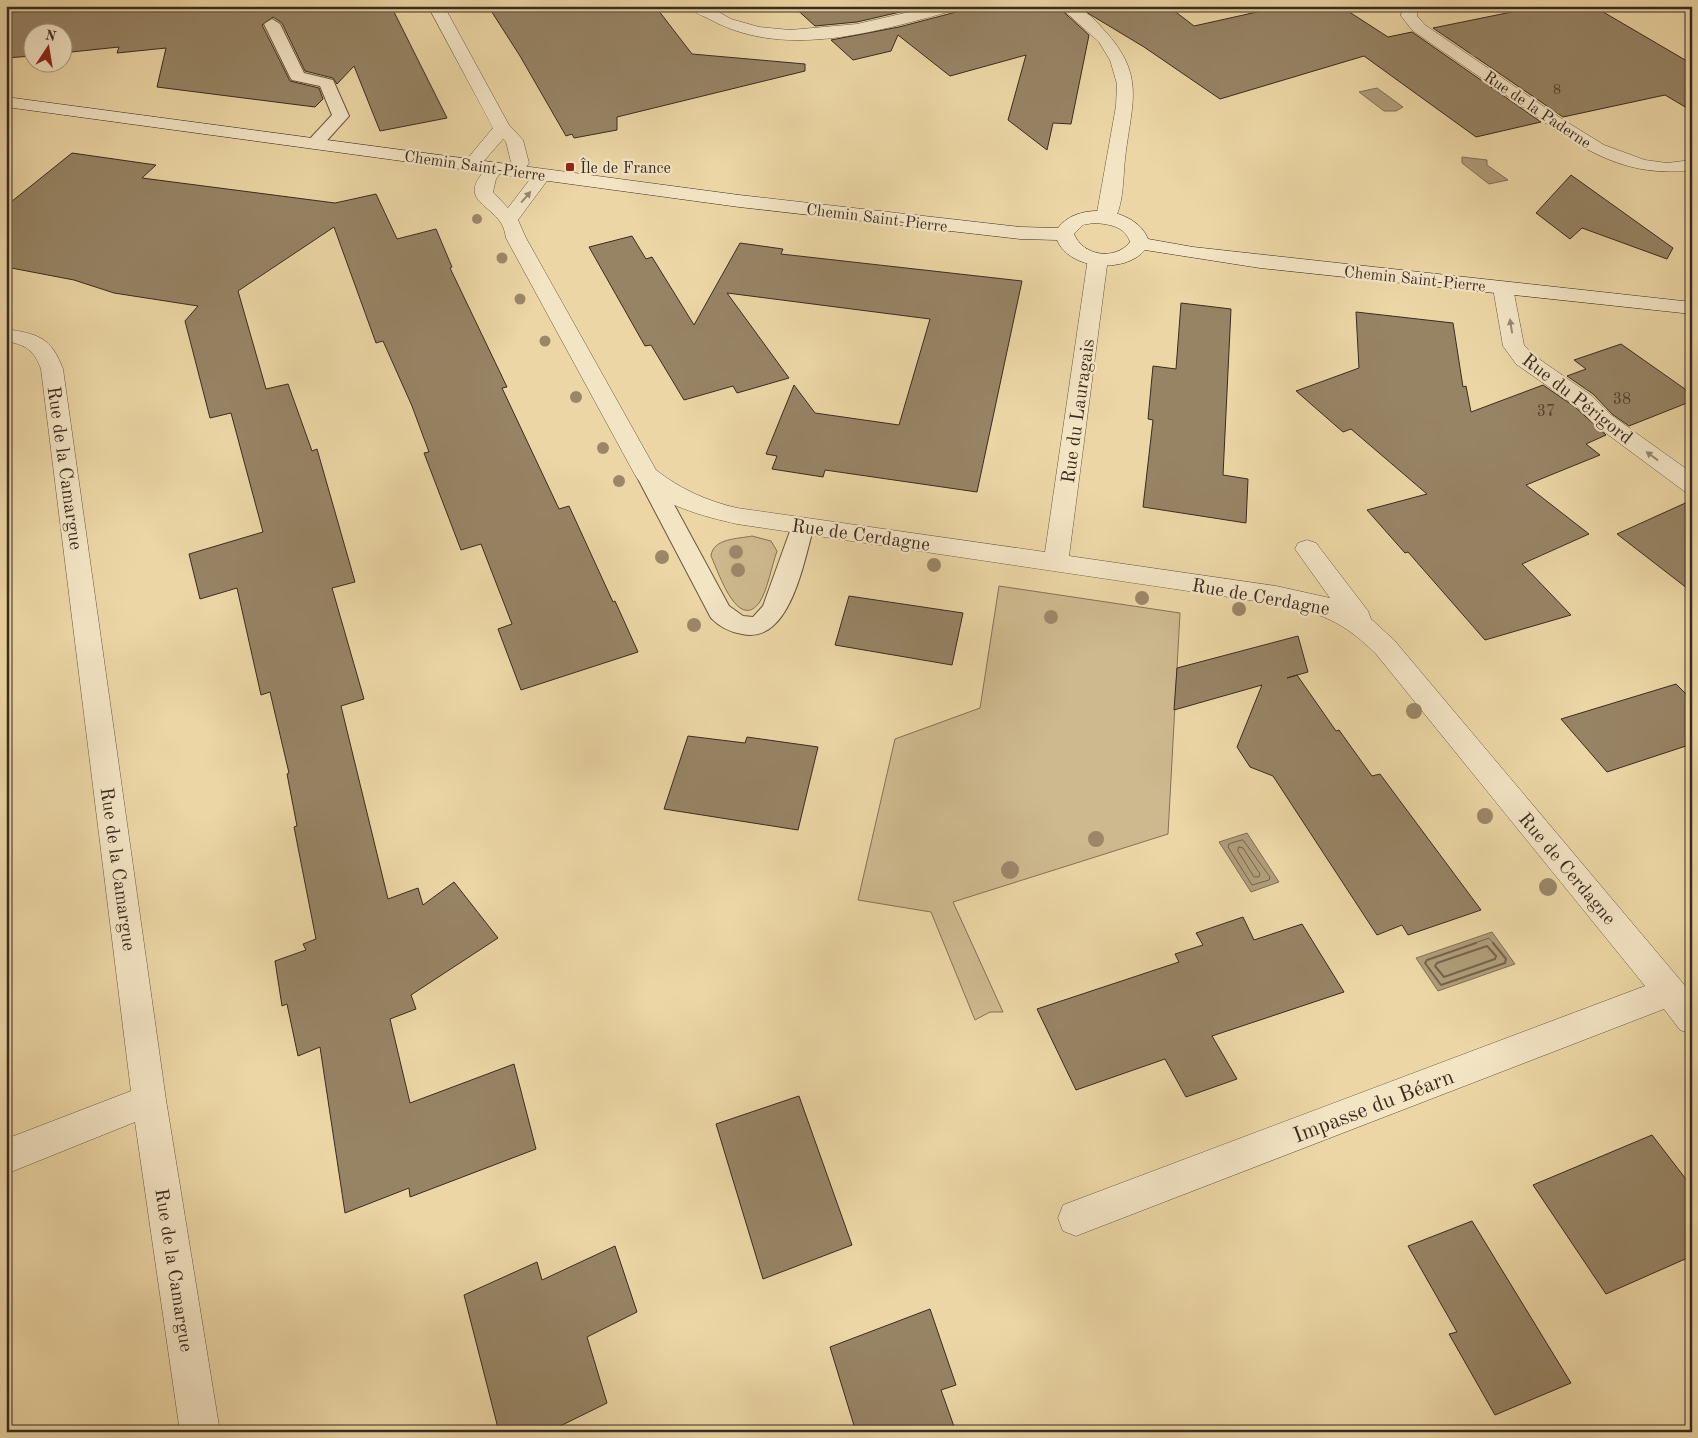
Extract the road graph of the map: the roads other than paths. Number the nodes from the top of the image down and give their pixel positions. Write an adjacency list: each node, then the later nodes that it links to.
1 (436, 6): 8 (street)
2 (696, 6): 3 (street)
3 (954, 6)
4 (1067, 6): 15 (street)
5 (1411, 6): 11 (street, Rue de la Paderne)
6 (272, 24): 9 (lane)
7 (6, 102): 9 (street, Chemin Saint-Pierre)
8 (502, 128): 10 (street); 13 (street)
9 (315, 143): 10 (street, Chemin Saint-Pierre)
10 (471, 164): 12 (street, Chemin Saint-Pierre)
11 (1692, 165)
12 (495, 168): 13 (street, Chemin Saint-Pierre); 16 (street, Rue de Cerdagne)
13 (514, 170): 14 (street, Chemin Saint-Pierre)
14 (543, 174): 16 (street, one-way to 14); 17 (street, Chemin Saint-Pierre)
15 (1106, 218): 17 (street); 18 (street)
16 (509, 219): 23 (street, Rue de Cerdagne)
17 (1064, 234): 19 (street)
18 (1140, 242): 19 (street); 20 (street, Chemin Saint-Pierre)
19 (1098, 258): 27 (street, Rue du Lauragais)
20 (1503, 288): 21 (street, Chemin Saint-Pierre); 24 (street, Rue du Périgord, one-way to 20)
21 (1692, 308)
22 (6, 335): 31 (street, Rue de la Camargue)
23 (647, 475): 25 (street, Rue de Cerdagne); 25 (lane)
24 (1692, 484)
25 (802, 526): 27 (street, Rue de Cerdagne)
26 (1307, 549): 28 (street, Rue de Cerdagne)
27 (1056, 563): 28 (street, Rue de Cerdagne)
28 (1366, 627): 29 (street, Rue de Cerdagne)
29 (1670, 992): 30 (street, Rue de Cerdagne); 33 (street, Impasse du Béarn)
30 (1692, 1019)
31 (150, 1100): 32 (street); 34 (street, Rue de la Camargue)
32 (6, 1157)
33 (1076, 1218)
34 (200, 1432)

